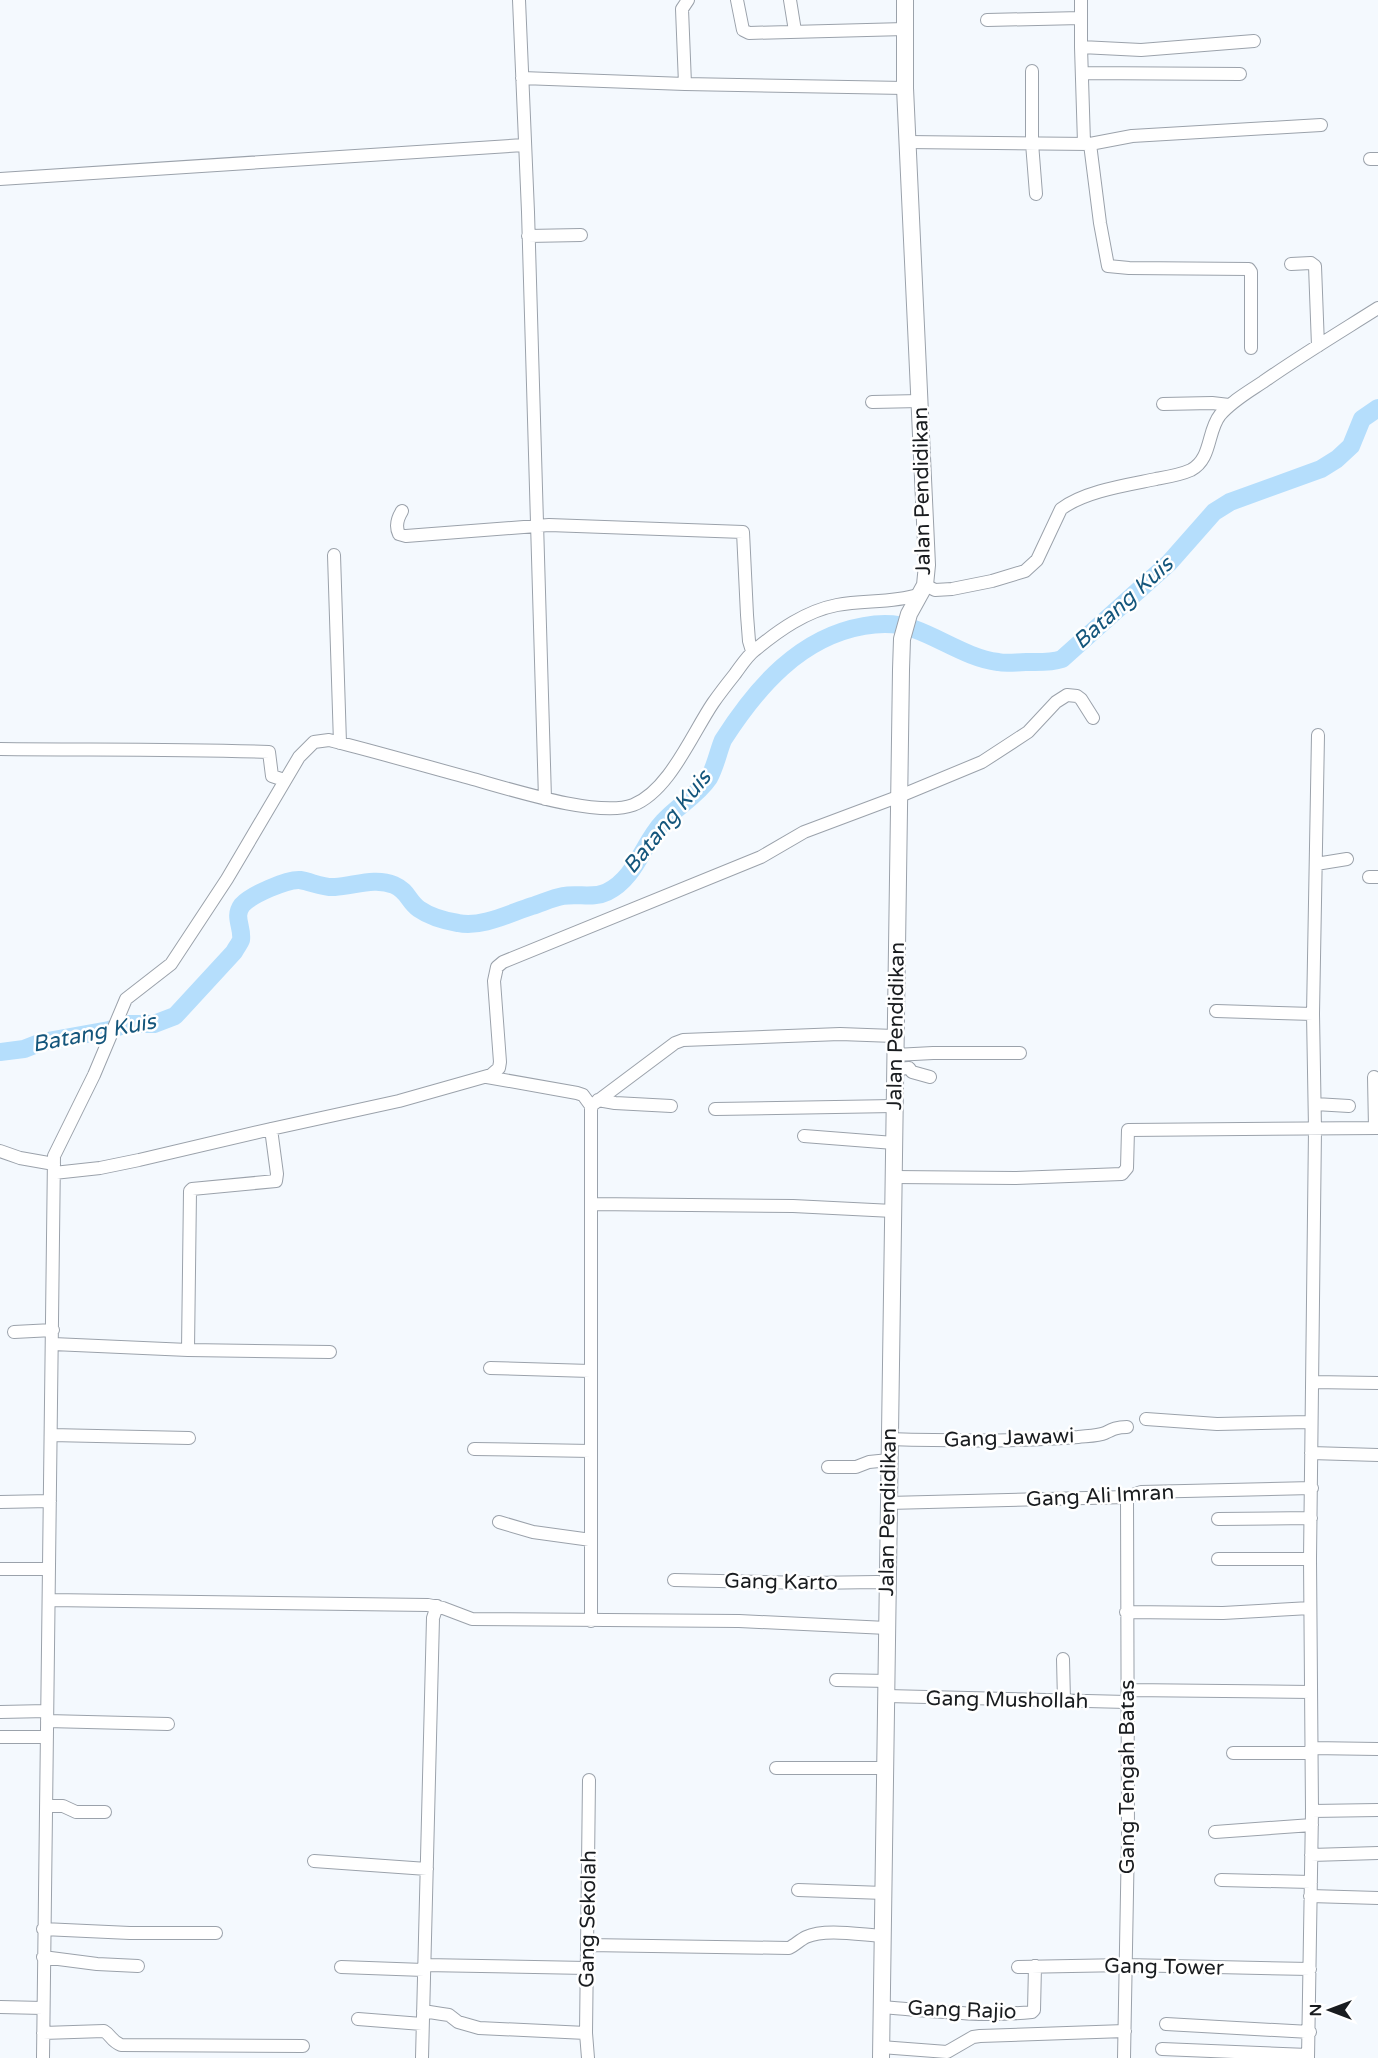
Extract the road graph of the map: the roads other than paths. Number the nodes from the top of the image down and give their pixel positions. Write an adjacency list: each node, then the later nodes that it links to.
1 (519, 0): 16 (street)
2 (688, 0): 17 (street)
3 (737, 0): 10 (street)
4 (790, 0): 10 (street)
5 (905, 0): 9 (main road, Jalan Pendidikan)
6 (1081, 0): 7 (street)
7 (1081, 18): 8 (street); 12 (street)
8 (987, 20)
9 (905, 29): 10 (street); 18 (main road, Jalan Pendidikan)
10 (795, 31)
11 (1254, 40): 12 (street)
12 (1081, 48): 14 (street)
13 (1032, 70): 21 (street)
14 (1082, 73): 15 (street); 22 (street)
15 (1240, 74)
16 (522, 78): 17 (street); 23 (street)
17 (685, 84): 18 (street)
18 (905, 88): 20 (main road, Jalan Pendidikan)
19 (1321, 125): 22 (street)
20 (907, 142): 21 (street); 32 (main road, Jalan Pendidikan)
21 (1032, 143): 22 (street); 25 (street)
22 (1087, 143): 31 (street)
23 (524, 144): 24 (street); 27 (street)
24 (0, 179)
25 (1036, 194)
26 (581, 235): 27 (street)
27 (528, 236): 37 (street)
28 (1291, 264): 30 (street)
29 (1378, 308): 30 (street)
30 (1318, 346): 35 (street)
31 (1251, 348)
32 (920, 401): 33 (street); 39 (main road, Jalan Pendidikan)
33 (872, 402)
34 (1163, 404): 35 (street)
35 (1229, 405): 39 (street)
36 (402, 511): 37 (street)
37 (538, 525): 40 (street); 47 (street)
38 (334, 555): 43 (street)
39 (922, 590): 40 (street); 46 (main road, Jalan Pendidikan)
40 (752, 651): 47 (street)
41 (1093, 718): 46 (street)
42 (1318, 735): 49 (street)
43 (340, 743): 45 (street); 47 (street)
44 (0, 750): 45 (street)
45 (284, 780): 70 (street)
46 (900, 796): 52 (main road, Jalan Pendidikan); 55 (street)
47 (545, 799)
48 (1347, 859): 49 (street)
49 (1316, 864): 51 (street)
50 (1216, 1011): 51 (street)
51 (1313, 1014): 59 (street)
52 (894, 1036): 54 (main road, Jalan Pendidikan); 58 (street)
53 (1020, 1053): 54 (street)
54 (901, 1062): 56 (street); 61 (main road, Jalan Pendidikan)
55 (486, 1077): 58 (street); 65 (street)
56 (930, 1077)
57 (1374, 1077): 64 (street)
58 (590, 1101): 60 (street); 72 (street)
59 (1315, 1104): 62 (street); 66 (street)
60 (671, 1106)
61 (894, 1106): 63 (street); 68 (main road, Jalan Pendidikan)
62 (1349, 1106)
63 (715, 1109)
64 (1376, 1128): 66 (street)
65 (271, 1129): 70 (street); 77 (street)
66 (1315, 1129): 71 (street); 81 (street)
67 (804, 1136): 68 (street)
68 (894, 1143): 71 (main road, Jalan Pendidikan)
69 (0, 1151): 70 (street)
70 (54, 1168): 74 (street)
71 (893, 1177): 73 (main road, Jalan Pendidikan)
72 (591, 1204): 73 (street); 80 (street)
73 (892, 1211): 88 (main road, Jalan Pendidikan)
74 (53, 1330): 75 (street); 76 (street)
75 (14, 1332)
76 (53, 1344): 77 (street); 86 (street)
77 (188, 1350): 78 (street)
78 (330, 1352)
79 (490, 1368): 80 (street)
80 (590, 1371): 90 (street)
81 (1312, 1382): 82 (street); 84 (street)
82 (1378, 1383)
83 (1146, 1419): 84 (street)
84 (1311, 1422): 91 (street)
85 (1126, 1427): 88 (street, Gang Jawawi)
86 (51, 1435): 87 (street); 97 (street)
87 (189, 1438)
88 (889, 1439): 93 (main road, Jalan Pendidikan)
89 (474, 1449): 90 (street)
90 (591, 1451): 103 (street)
91 (1311, 1453): 92 (street); 95 (street)
92 (1378, 1455)
93 (889, 1460): 94 (street); 99 (main road, Jalan Pendidikan)
94 (828, 1467)
95 (1312, 1488): 96 (street, Gang Ali Imran); 100 (street)
96 (1127, 1497): 99 (street, Gang Ali Imran); 113 (street, Gang Tengah Batas)
97 (50, 1501): 98 (street); 107 (street)
98 (0, 1502)
99 (888, 1503): 109 (main road, Jalan Pendidikan)
100 (1311, 1518): 101 (street); 105 (street)
101 (1218, 1519)
102 (499, 1522): 103 (street)
103 (591, 1540): 114 (street)
104 (1218, 1559): 105 (street)
105 (1310, 1559): 112 (street)
106 (0, 1569): 107 (street)
107 (49, 1569): 110 (street)
108 (674, 1580): 109 (street, Gang Karto)
109 (888, 1584): 115 (main road, Jalan Pendidikan)
110 (49, 1600): 111 (street); 123 (street)
111 (437, 1606): 114 (street); 142 (street)
112 (1310, 1608): 113 (street); 119 (street)
113 (1126, 1612): 120 (street, Gang Tengah Batas)
114 (591, 1621): 115 (street)
115 (887, 1628): 118 (main road, Jalan Pendidikan)
116 (1063, 1659): 121 (street)
117 (836, 1680): 118 (street, Gang Mushollah)
118 (887, 1689): 121 (street, Gang Mushollah); 131 (main road, Jalan Pendidikan)
119 (1311, 1692): 120 (street, Gang Mushollah); 128 (street)
120 (1128, 1696): 121 (street, Gang Mushollah); 154 (street, Gang Tengah Batas)
121 (1064, 1701)
122 (0, 1712): 123 (street)
123 (47, 1716): 124 (street); 126 (street)
124 (168, 1724)
125 (0, 1737): 126 (street)
126 (47, 1737): 133 (street)
127 (1378, 1749): 128 (street)
128 (1311, 1750): 129 (street); 135 (street)
129 (1233, 1752)
130 (776, 1768): 131 (street)
131 (886, 1768): 146 (main road, Jalan Pendidikan)
132 (589, 1780): 152 (street, Gang Sekolah)
133 (46, 1806): 136 (street); 149 (street)
134 (1378, 1810): 135 (street)
135 (1312, 1811): 137 (street)
136 (105, 1812)
137 (1312, 1825): 138 (street); 140 (street)
138 (1215, 1832)
139 (1378, 1853): 140 (street)
140 (1311, 1855): 144 (street)
141 (314, 1861): 142 (street)
142 (427, 1869): 159 (street)
143 (1221, 1880): 144 (street)
144 (1311, 1882): 147 (street)
145 (798, 1890): 146 (street)
146 (884, 1893): 151 (main road, Jalan Pendidikan)
147 (1310, 1896): 148 (street); 161 (street)
148 (1378, 1898)
149 (43, 1929): 150 (street); 153 (street)
150 (216, 1933)
151 (883, 1936): 152 (street); 163 (main road, Jalan Pendidikan)
152 (588, 1945): 160 (street, Gang Sekolah)
153 (43, 1957): 155 (street); 164 (street)
154 (1125, 1965): 156 (street, Gang Tower); 161 (street, Gang Tower); 168 (street, Gang Tengah Batas)
155 (138, 1966)
156 (1035, 1966): 158 (street, Gang Tower); 163 (street, Gang Rajio)
157 (341, 1967): 159 (street)
158 (1018, 1967)
159 (424, 1968): 160 (street); 165 (street)
160 (587, 1968): 171 (street, Gang Sekolah)
161 (1310, 1969): 170 (street)
162 (0, 2007): 164 (street)
163 (882, 2007): 174 (main road, Jalan Pendidikan)
164 (43, 2008): 169 (street)
165 (422, 2018): 166 (street); 171 (street); 177 (street)
166 (358, 2019)
167 (1166, 2024): 170 (street)
168 (1125, 2031): 174 (street); 179 (street, Gang Tengah Batas)
169 (43, 2032): 172 (street); 176 (street)
170 (1310, 2032): 175 (street)
171 (586, 2033): 178 (street, Gang Sekolah)
172 (303, 2046)
173 (1162, 2049): 175 (street)
174 (881, 2052)
175 (1308, 2057)
176 (43, 2058)
177 (422, 2058)
178 (588, 2058)
179 (1124, 2058)

